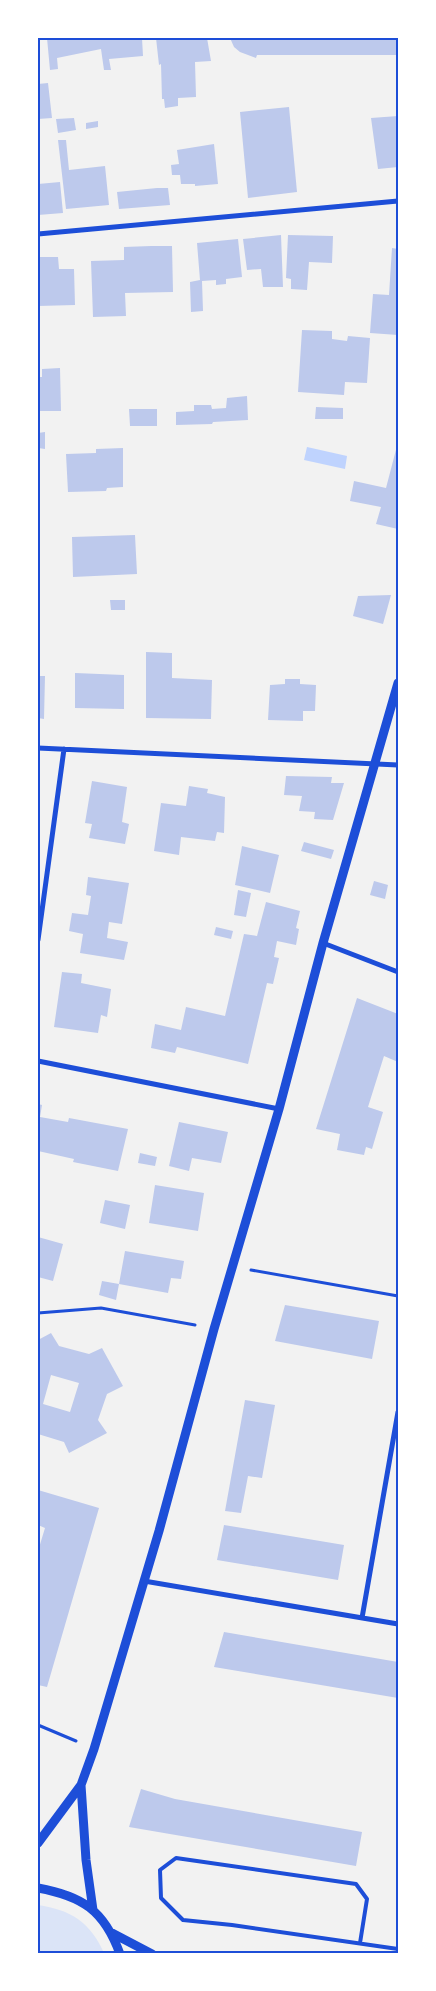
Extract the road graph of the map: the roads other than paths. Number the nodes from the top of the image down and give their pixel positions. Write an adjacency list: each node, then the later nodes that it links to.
1 (398, 201): 2 (street)
2 (38, 234)
3 (398, 683): 6 (street)
4 (38, 748): 5 (street)
5 (64, 749): 6 (street); 8 (street)
6 (375, 762): 7 (street); 9 (street)
7 (398, 765)
8 (38, 940)
9 (323, 943): 10 (street); 12 (street)
10 (398, 972)
11 (38, 1061): 12 (street)
12 (279, 1109): 14 (street)
13 (398, 1412): 15 (street)
14 (144, 1581): 15 (street); 17 (street)
15 (362, 1618): 16 (street)
16 (398, 1624)
17 (81, 1785): 18 (street); 20 (street)
18 (38, 1843)
19 (38, 1888): 20 (street)
20 (93, 1910): 21 (street)
21 (112, 1932): 24 (street); 25 (street)
22 (360, 1943): 22 (lane); 23 (lane)
23 (398, 1949)
24 (120, 1954)
25 (152, 1954)

